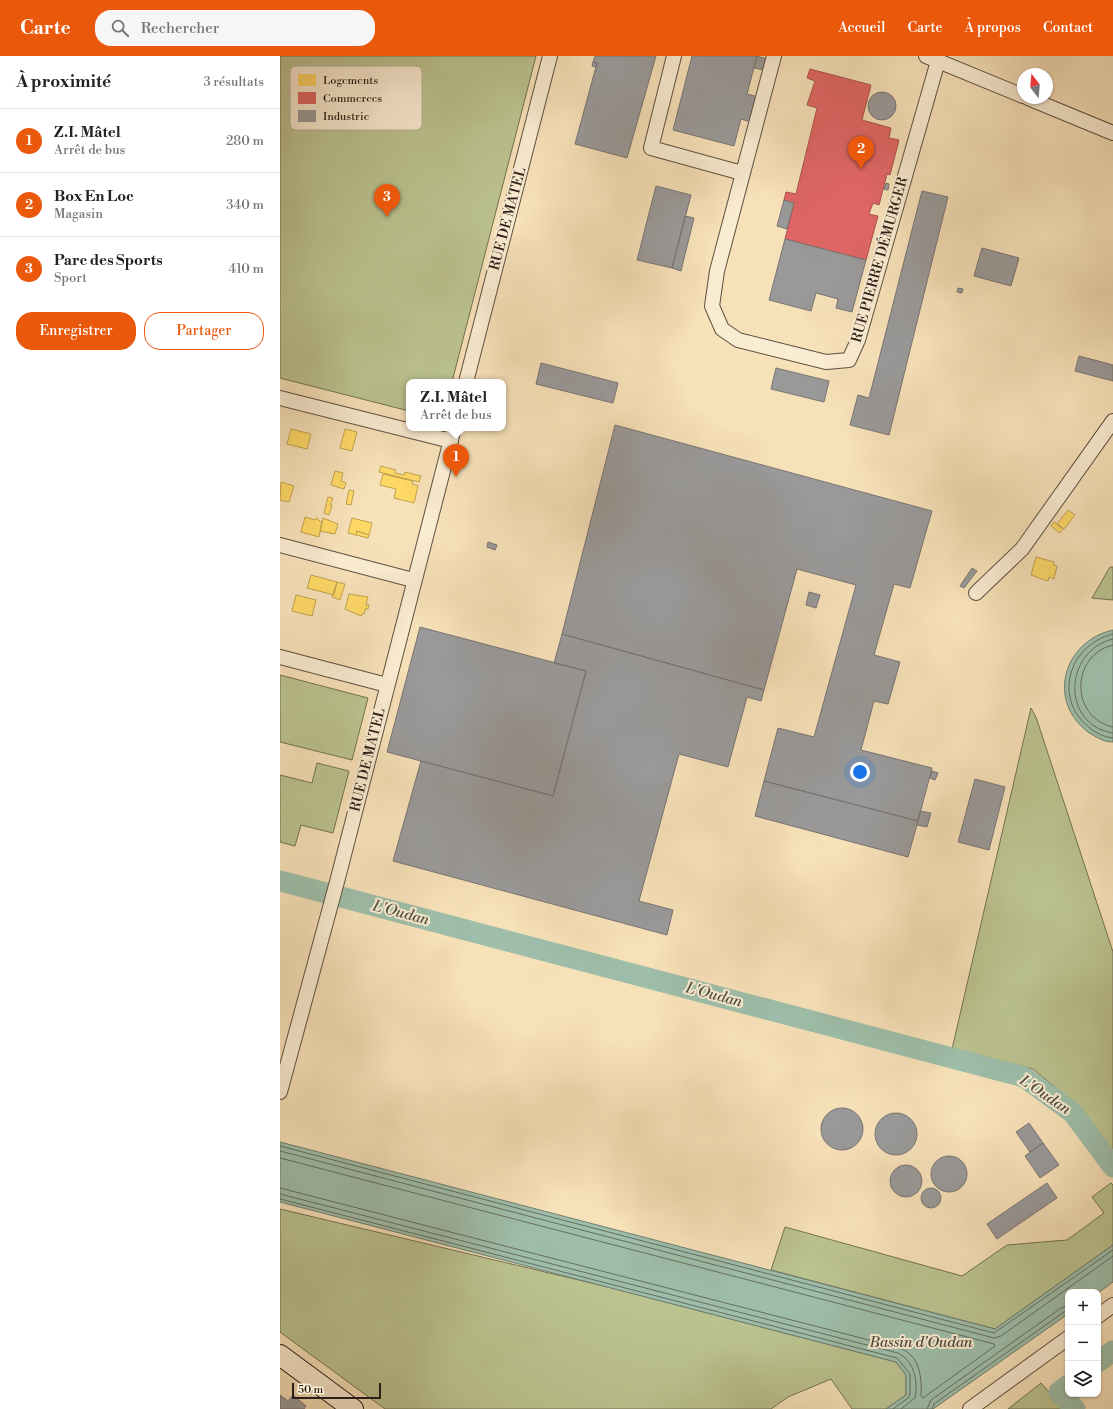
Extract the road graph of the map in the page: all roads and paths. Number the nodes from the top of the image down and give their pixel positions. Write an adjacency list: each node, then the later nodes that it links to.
1 (550, 56): 9 (street, RUE DE MATEL)
2 (674, 56): 8 (street)
3 (774, 56): 8 (street, RUE PIERRE DÉMURGER)
4 (932, 58): 5 (street); 8 (street, RUE PIERRE DÉMURGER)
5 (1017, 93)
6 (1043, 104): 7 (street)
7 (1113, 133)
8 (742, 173)
9 (467, 379)
10 (280, 398): 12 (street)
11 (1113, 421): 17 (street)
12 (406, 424)
13 (438, 431): 14 (street)
14 (452, 434): 16 (street, RUE DE MATEL)
15 (280, 545): 16 (street)
16 (413, 580): 19 (street, RUE DE MATEL)
17 (976, 593)
18 (280, 657): 19 (street)
19 (387, 685): 20 (street, RUE DE MATEL)
20 (283, 1074): 21 (street, RUE DE MATEL)
21 (280, 1092)
22 (1113, 1306): 23 (street)
23 (1101, 1314)
24 (1065, 1340): 27 (street)
25 (280, 1355): 26 (street)
26 (353, 1409)
27 (970, 1409)

